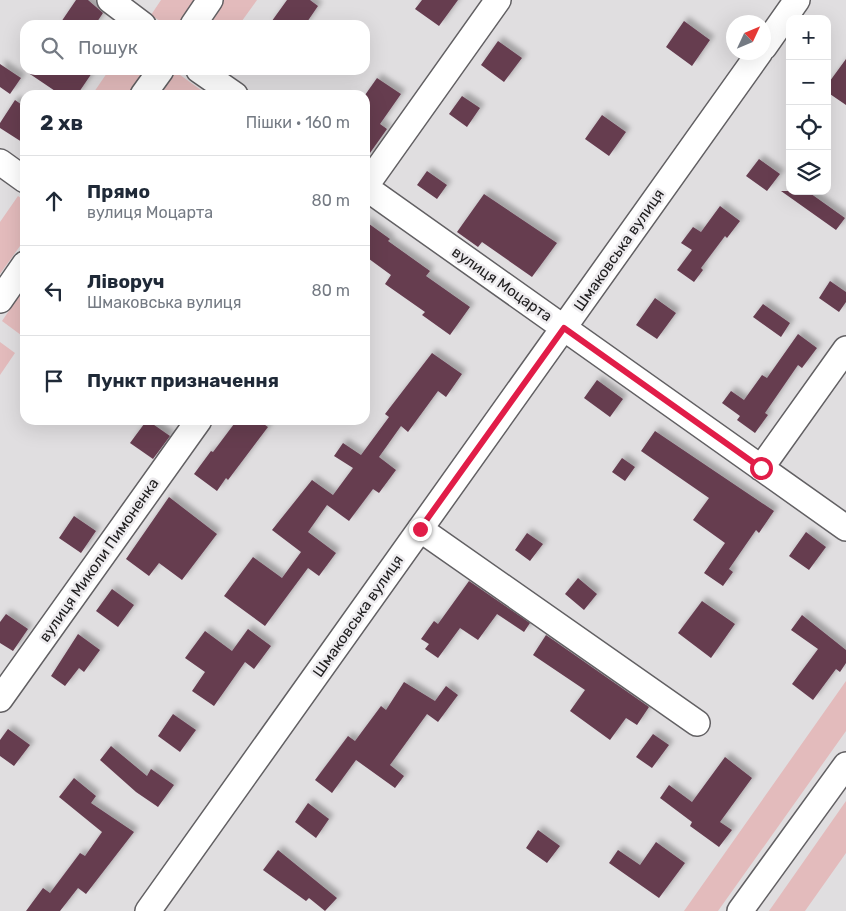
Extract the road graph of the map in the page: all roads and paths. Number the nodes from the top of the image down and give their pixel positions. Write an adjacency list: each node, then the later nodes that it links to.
1 (110, 0): 5 (street)
2 (210, 0): 6 (street)
3 (498, 0): 15 (street)
4 (797, 0): 7 (street)
5 (136, 20)
6 (196, 20)
7 (771, 37)
8 (754, 60): 19 (street, Шмаковська вулиця)
9 (158, 75): 11 (street)
10 (206, 75): 12 (street)
11 (147, 90)
12 (227, 90)
13 (0, 162): 14 (street)
14 (20, 176)
15 (370, 180)
16 (370, 191): 19 (street, вулиця Моцарта)
17 (20, 271): 18 (street)
18 (0, 300)
19 (564, 328): 22 (street, вулиця Моцарта); 24 (street, Шмаковська вулиця)
20 (846, 348): 22 (street)
21 (195, 425): 25 (street, вулиця Миколи Пимоненка)
22 (761, 468): 23 (street, вулиця Моцарта)
23 (846, 528)
24 (420, 529): 26 (street); 28 (street, Шмаковська вулиця)
25 (0, 700)
26 (697, 723)
27 (846, 765): 29 (street)
28 (148, 911)
29 (740, 911)

